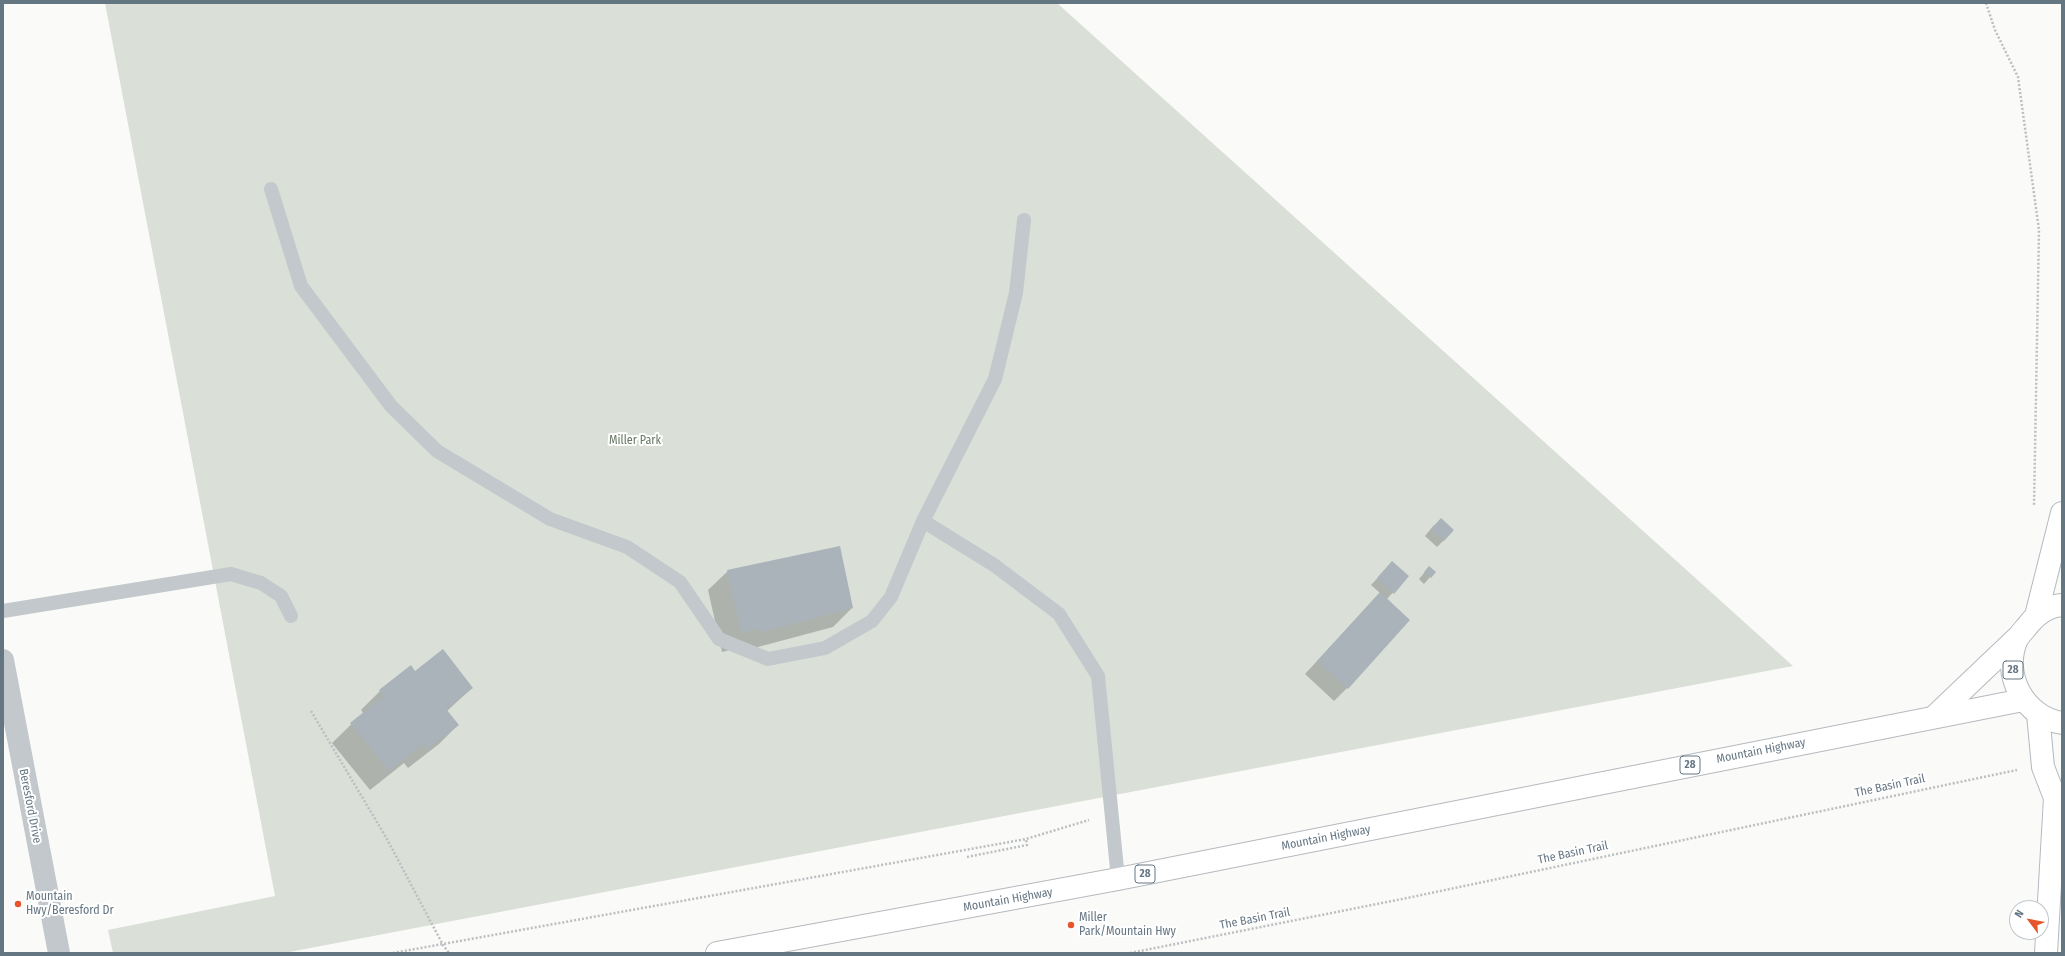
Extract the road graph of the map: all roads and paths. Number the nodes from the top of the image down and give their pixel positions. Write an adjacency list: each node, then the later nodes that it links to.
1 (1986, 3): 4 (path)
2 (271, 189): 6 (lane)
3 (1024, 220): 6 (lane)
4 (2034, 508)
5 (2062, 513): 10 (main road)
6 (923, 521): 20 (lane)
7 (2062, 605): 10 (main road, 28)
8 (3, 611): 9 (lane)
9 (291, 616)
10 (2036, 616): 11 (main road, 28)
11 (2018, 638): 13 (main road, 28); 15 (main road, 28)
12 (3, 660): 17 (street, Beresford Drive)
13 (2030, 707): 15 (main road, Mountain Highway / 28); 16 (main road); 19 (main road)
14 (311, 711): 24 (path)
15 (1934, 717): 23 (main road, Mountain Highway / 28)
16 (2062, 724)
17 (9, 728): 25 (street, Beresford Drive)
18 (2018, 769): 29 (path, The Basin Trail)
19 (2058, 792): 30 (main road)
20 (1113, 812): 21 (path); 23 (lane)
21 (1026, 840): 22 (path); 24 (path)
22 (967, 857)
23 (1118, 879): 28 (main road, Mountain Highway / 28)
24 (443, 945): 26 (path); 27 (path)
25 (59, 953)
26 (393, 953)
27 (449, 953)
28 (717, 953)
29 (1130, 953)
30 (2046, 953)

